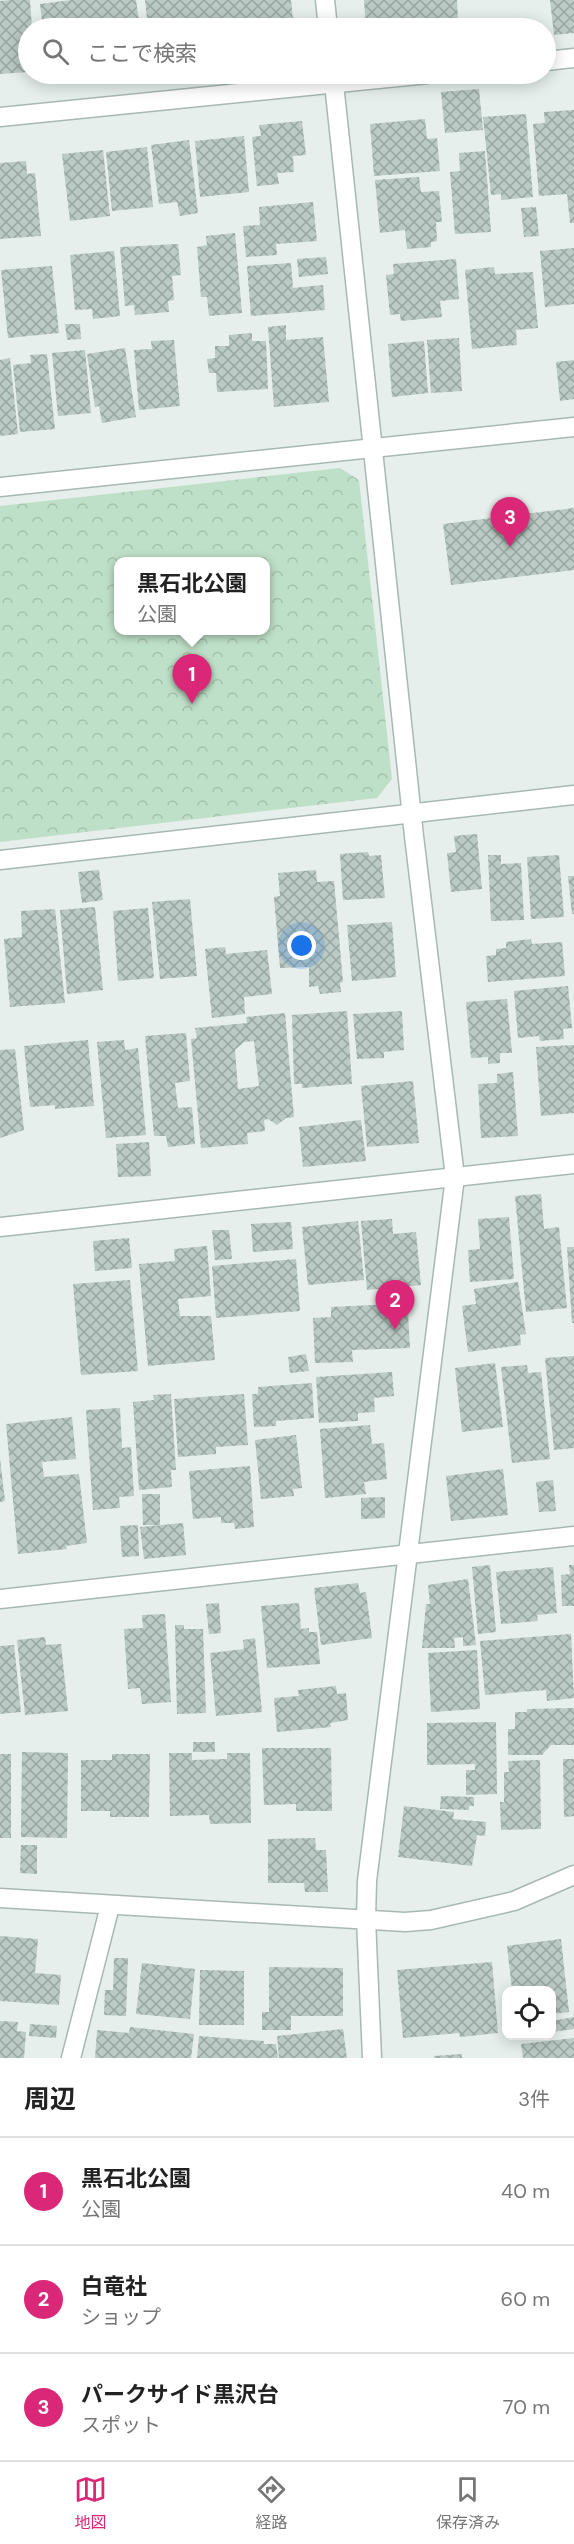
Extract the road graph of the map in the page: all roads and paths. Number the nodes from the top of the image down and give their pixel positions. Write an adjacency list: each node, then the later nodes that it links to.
1 (325, 0): 2 (street)
2 (327, 18)
3 (574, 58): 4 (street)
4 (556, 60)
5 (283, 84): 7 (street)
6 (335, 84): 9 (street)
7 (0, 117)
8 (574, 427): 9 (street)
9 (373, 449): 10 (street); 12 (street)
10 (0, 487)
11 (574, 795): 12 (street)
12 (412, 813): 13 (street); 15 (street)
13 (0, 860)
14 (574, 1164): 15 (street)
15 (455, 1177): 16 (street); 18 (street)
16 (0, 1227)
17 (574, 1536): 18 (street)
18 (408, 1554): 19 (street); 23 (street)
19 (0, 1599)
20 (574, 1875): 23 (street)
21 (0, 1898): 22 (street)
22 (110, 1906): 23 (street); 24 (street)
23 (366, 1919): 25 (street)
24 (71, 2058)
25 (372, 2058)

